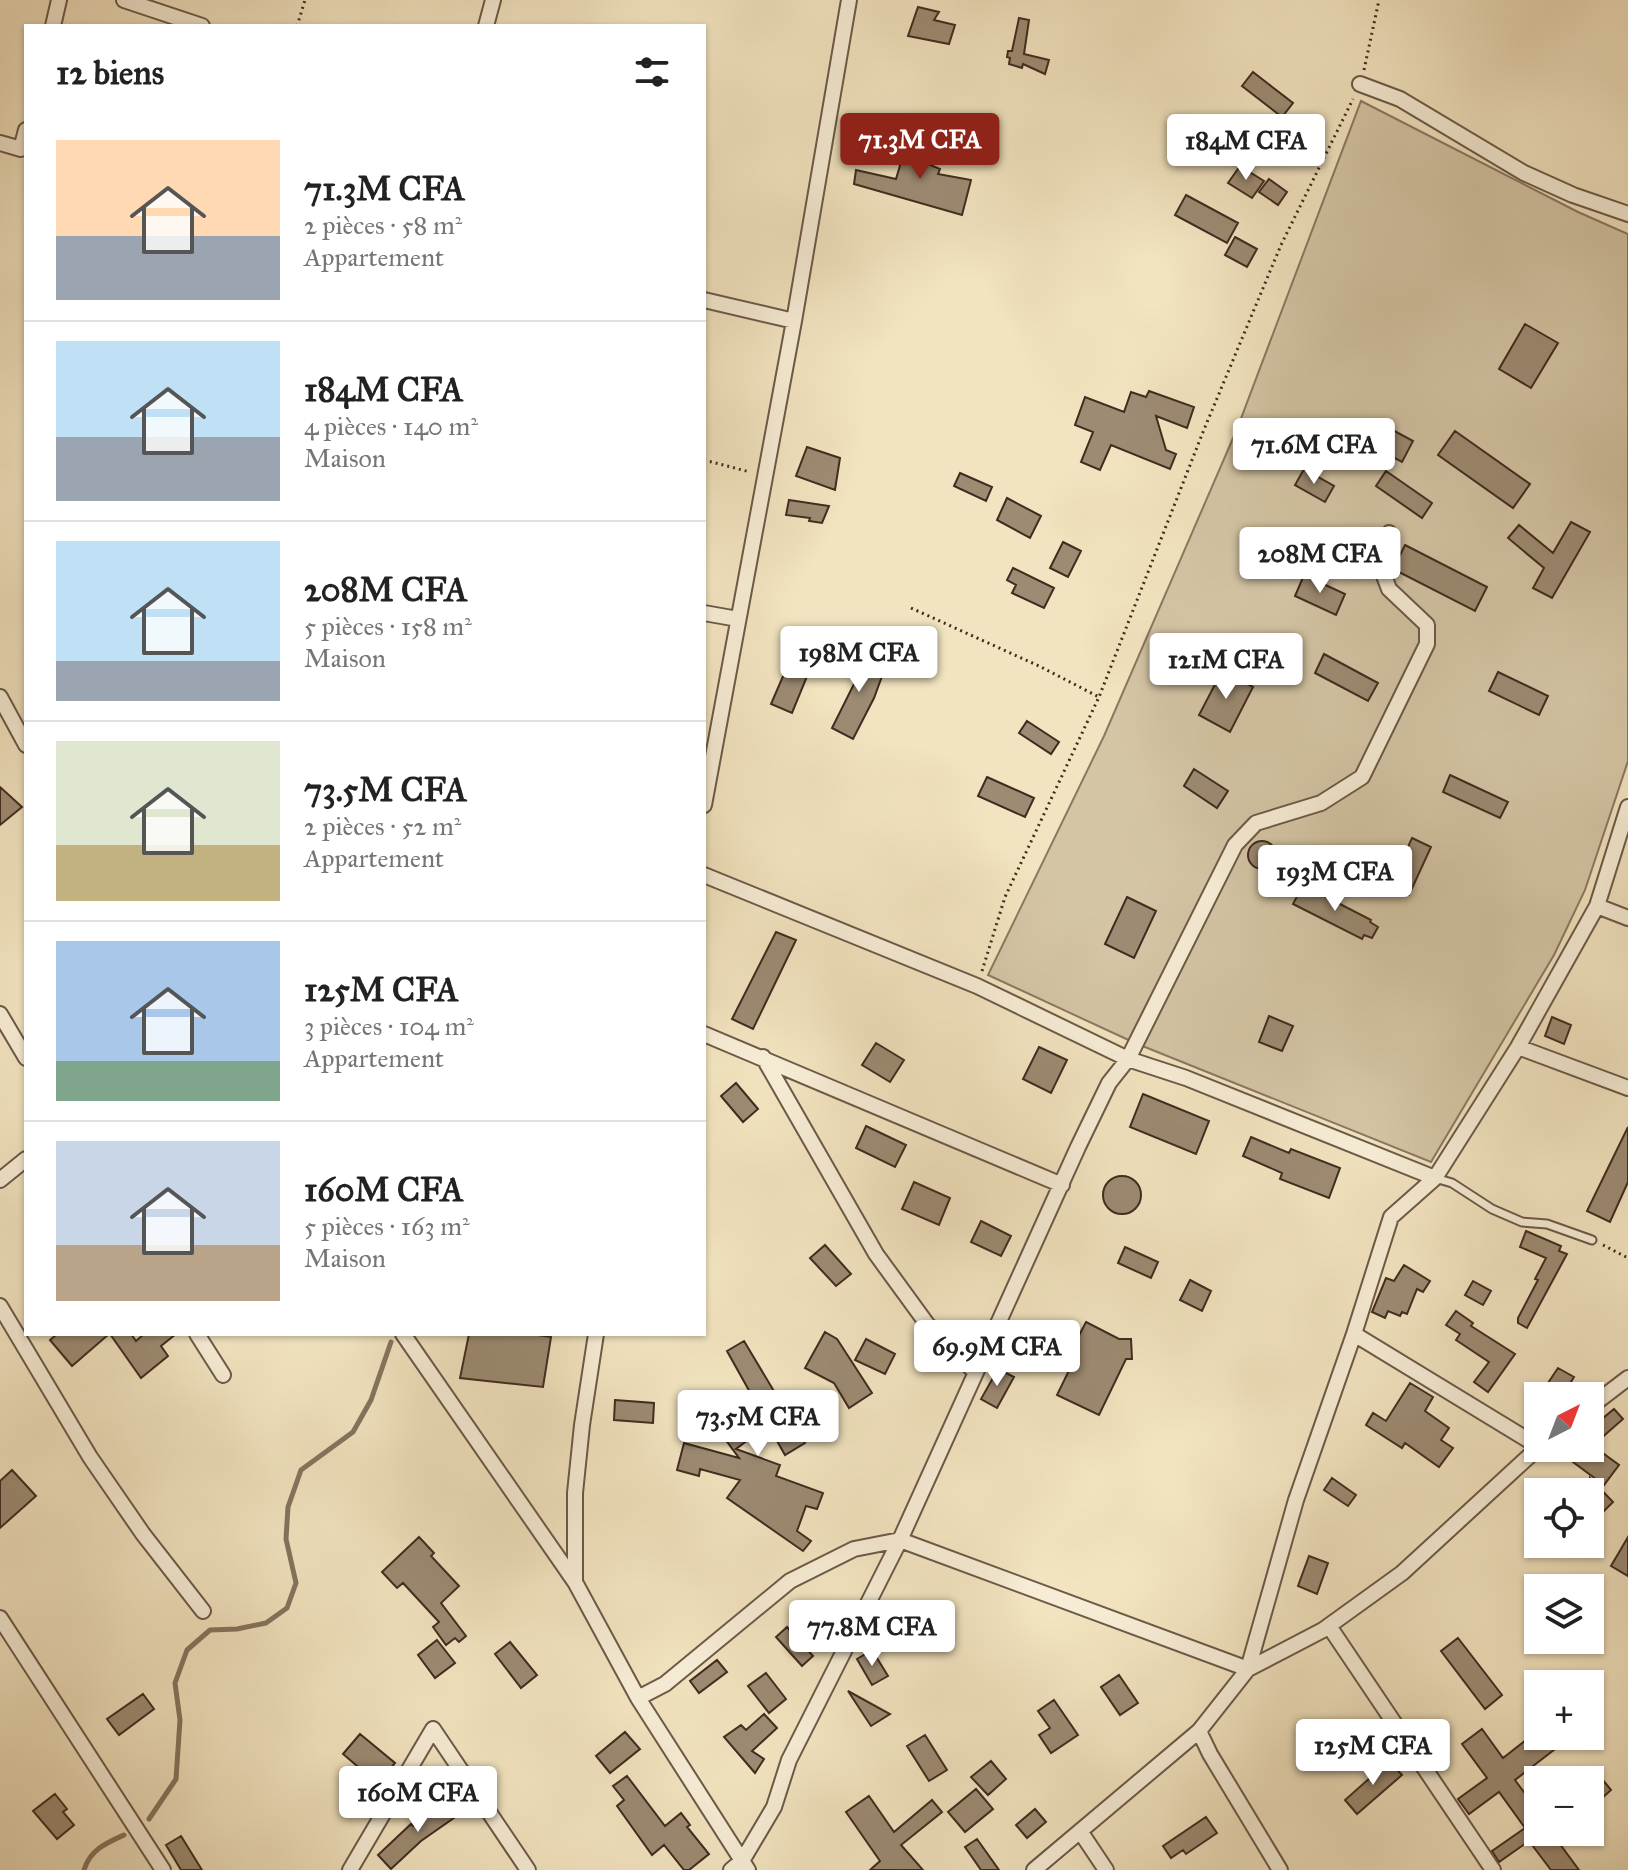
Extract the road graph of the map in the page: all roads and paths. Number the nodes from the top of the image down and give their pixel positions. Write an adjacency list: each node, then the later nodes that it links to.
1 (59, 0): 8 (street)
2 (124, 0): 9 (street)
3 (305, 0): 10 (path)
4 (480, 0): 7 (street)
5 (849, 0): 16 (street)
6 (1379, 0): 11 (path)
7 (490, 13)
8 (53, 24)
9 (196, 24)
10 (298, 24)
11 (1360, 84): 14 (street); 24 (path)
12 (24, 138): 13 (street)
13 (0, 143)
14 (1628, 214)
15 (706, 300): 16 (street)
16 (794, 321): 18 (street)
17 (706, 461): 18 (path)
18 (765, 477): 22 (street)
19 (1389, 533): 37 (street)
20 (911, 608): 24 (path)
21 (706, 613): 22 (street)
22 (738, 619): 26 (street)
23 (0, 697): 25 (street)
24 (1099, 697): 31 (path)
25 (24, 741)
26 (706, 794)
27 (1628, 807): 29 (street)
28 (706, 876): 31 (street)
29 (1597, 906): 30 (street); 34 (street)
30 (1628, 918)
31 (977, 986): 37 (street)
32 (0, 1014): 35 (street)
33 (706, 1035): 36 (street)
34 (1518, 1047): 38 (street); 40 (street)
35 (24, 1055)
36 (763, 1057): 42 (street); 50 (street)
37 (1128, 1059): 40 (street); 42 (street)
38 (1628, 1088)
39 (24, 1161): 41 (street)
40 (1435, 1178): 43 (lane); 46 (street)
41 (0, 1180)
42 (1062, 1185): 50 (street)
43 (1592, 1240): 44 (path)
44 (1628, 1258)
45 (0, 1306): 58 (street)
46 (1354, 1334): 54 (street); 61 (street)
47 (198, 1336): 51 (street)
48 (404, 1336): 57 (street)
49 (596, 1336): 57 (street)
50 (975, 1372): 56 (street)
51 (223, 1375)
52 (1628, 1378): 53 (street)
53 (1604, 1396)
54 (1524, 1438)
55 (1524, 1460): 60 (street)
56 (900, 1540): 61 (street); 62 (street); 65 (street)
57 (575, 1582): 62 (street)
58 (203, 1611)
59 (0, 1618): 66 (street)
60 (1329, 1626): 61 (street); 72 (street)
61 (1248, 1669): 63 (street)
62 (638, 1698): 65 (street)
63 (1199, 1731): 64 (street); 71 (street)
64 (1080, 1831): 69 (street); 70 (street)
65 (740, 1867)
66 (163, 1870)
67 (350, 1870): 68 (street)
68 (528, 1870)
69 (1034, 1870)
70 (1106, 1870)
71 (1280, 1870)
72 (1493, 1870)

